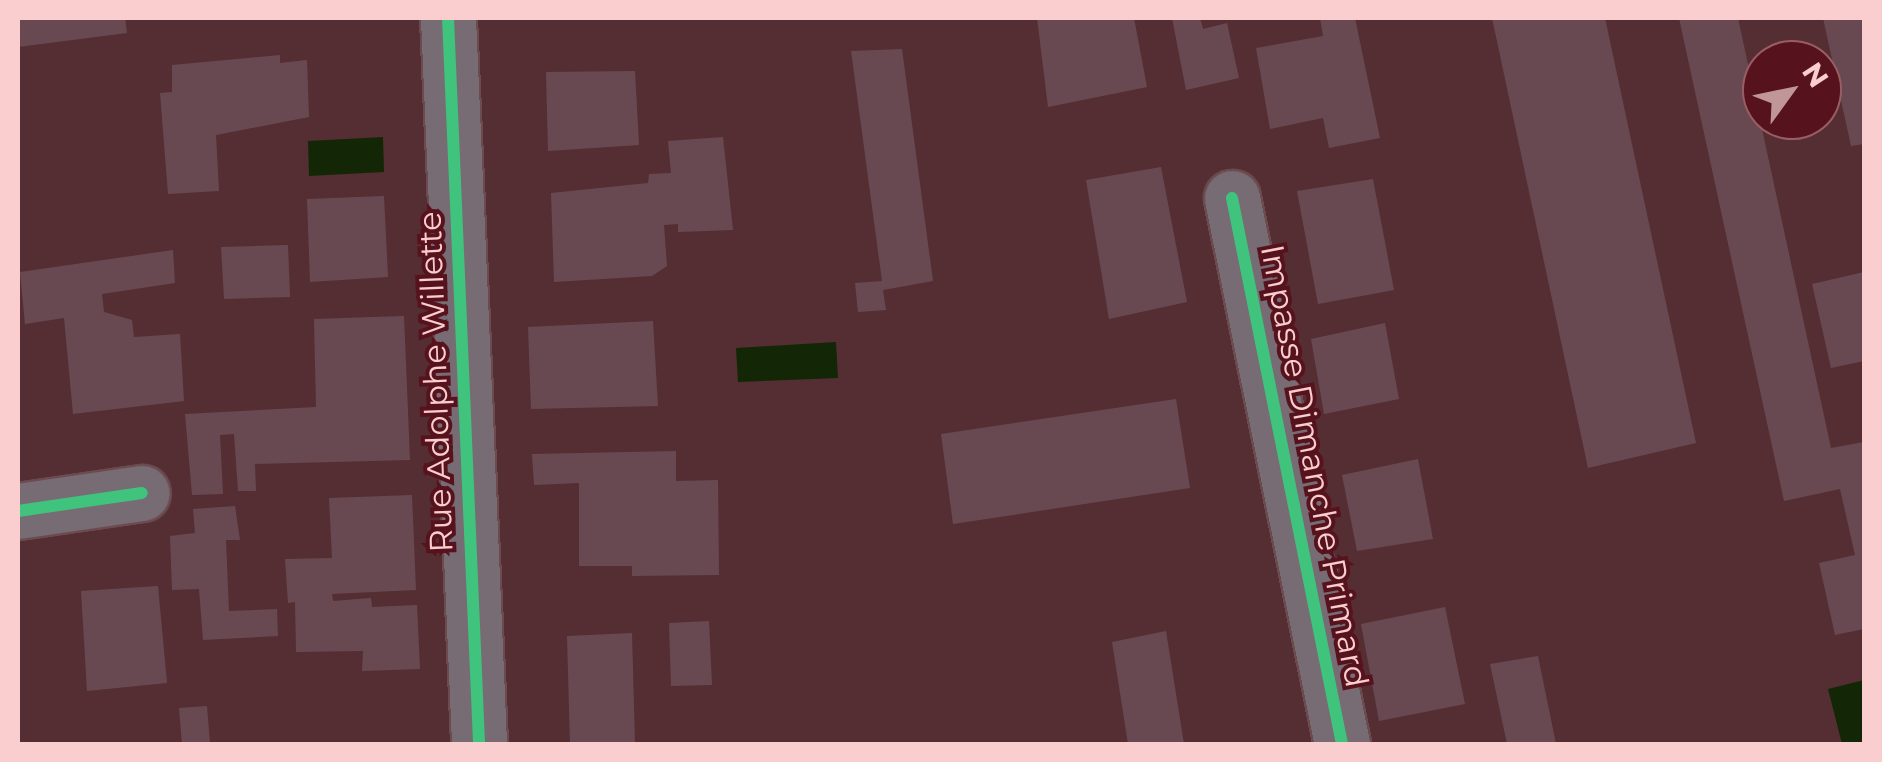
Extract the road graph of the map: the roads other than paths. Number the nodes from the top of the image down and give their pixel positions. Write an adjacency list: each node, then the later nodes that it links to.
1 (448, 18): 5 (street, Rue Adolphe Willette)
2 (1232, 198): 6 (street, Impasse Dimanche Primard)
3 (142, 493): 4 (street)
4 (18, 511)
5 (479, 744)
6 (1342, 744)

